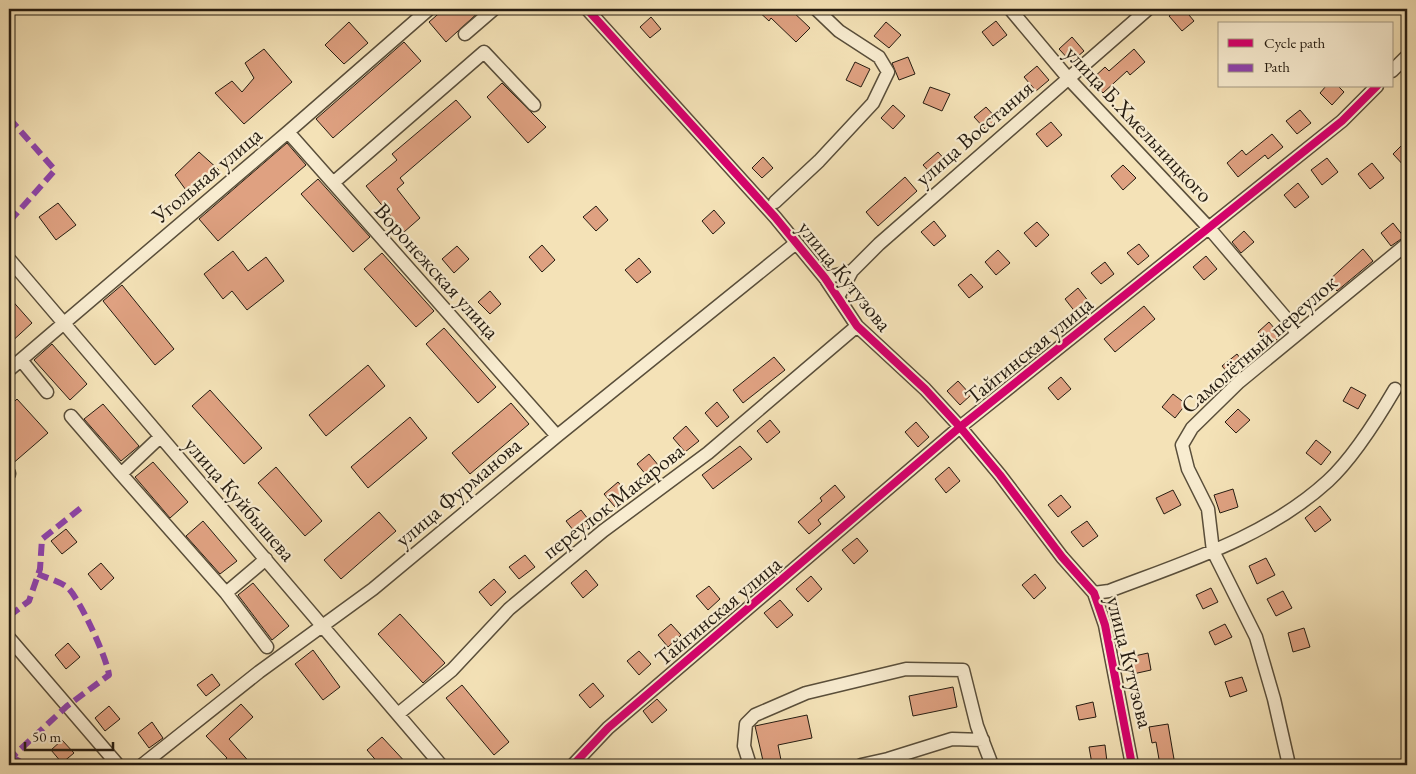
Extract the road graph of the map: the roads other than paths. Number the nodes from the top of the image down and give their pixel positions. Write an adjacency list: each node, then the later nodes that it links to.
1 (429, 9): 13 (street, Угольная улица)
2 (494, 9): 7 (street)
3 (587, 9): 17 (street, улица Кутузова)
4 (816, 9): 15 (street)
5 (1010, 9): 10 (street, улица Б.Хмельницкого)
6 (1148, 9): 10 (street, улица Восстания)
7 (465, 34)
8 (1407, 56): 9 (street)
9 (1394, 69)
10 (1068, 78): 16 (street, улица Б.Хмельницкого); 20 (street, улица Восстания)
11 (1375, 88): 16 (street, Тайгинская улица)
12 (534, 105): 14 (street)
13 (288, 132): 14 (street, Воронежская улица); 23 (street, Угольная улица)
14 (333, 183): 32 (street, Воронежская улица)
15 (775, 202)
16 (1209, 228): 25 (street, улица Б.Хмельницкого); 31 (street, Тайгинская улица)
17 (796, 244): 21 (street, улица Кутузова); 32 (street, улица Фурманова)
18 (1407, 244): 25 (street, Самолётный переулок)
19 (9, 259): 23 (street, улица Куйбышева)
20 (852, 271): 21 (street); 22 (street, улица Восстания)
21 (825, 278): 22 (street, улица Кутузова)
22 (838, 298): 24 (street, улица Кутузова)
23 (62, 324): 26 (street, Угольная улица); 33 (street, улица Куйбышева)
24 (857, 326): 31 (street, улица Кутузова); 42 (street, переулок Макарова)
25 (1297, 334): 35 (street, Самолётный переулок)
26 (21, 360): 27 (street, Угольная улица); 29 (street)
27 (9, 370)
28 (1396, 389): 35 (street)
29 (47, 392)
30 (71, 416): 34 (street)
31 (960, 427): 38 (street, улица Кутузова); 47 (street, Тайгинская улица)
32 (556, 436): 39 (street, улица Фурманова)
33 (160, 437): 34 (street); 36 (street, улица Куйбышева)
34 (120, 474): 37 (street)
35 (1213, 551): 38 (street); 52 (street, Самолётный переулок)
36 (266, 559): 37 (street); 39 (street, улица Куйбышева)
37 (226, 593): 41 (street)
38 (1094, 593): 51 (street, улица Кутузова)
39 (324, 626): 42 (street, улица Куйбышева); 45 (street, улица Фурманова)
40 (9, 638): 44 (street)
41 (267, 647)
42 (398, 714): 46 (street, улица Куйбышева)
43 (982, 740): 48 (street); 49 (street); 50 (street)
44 (118, 765)
45 (142, 765)
46 (442, 765)
47 (573, 765)
48 (750, 765)
49 (861, 765)
50 (992, 765)
51 (1132, 765)
52 (1289, 765)

